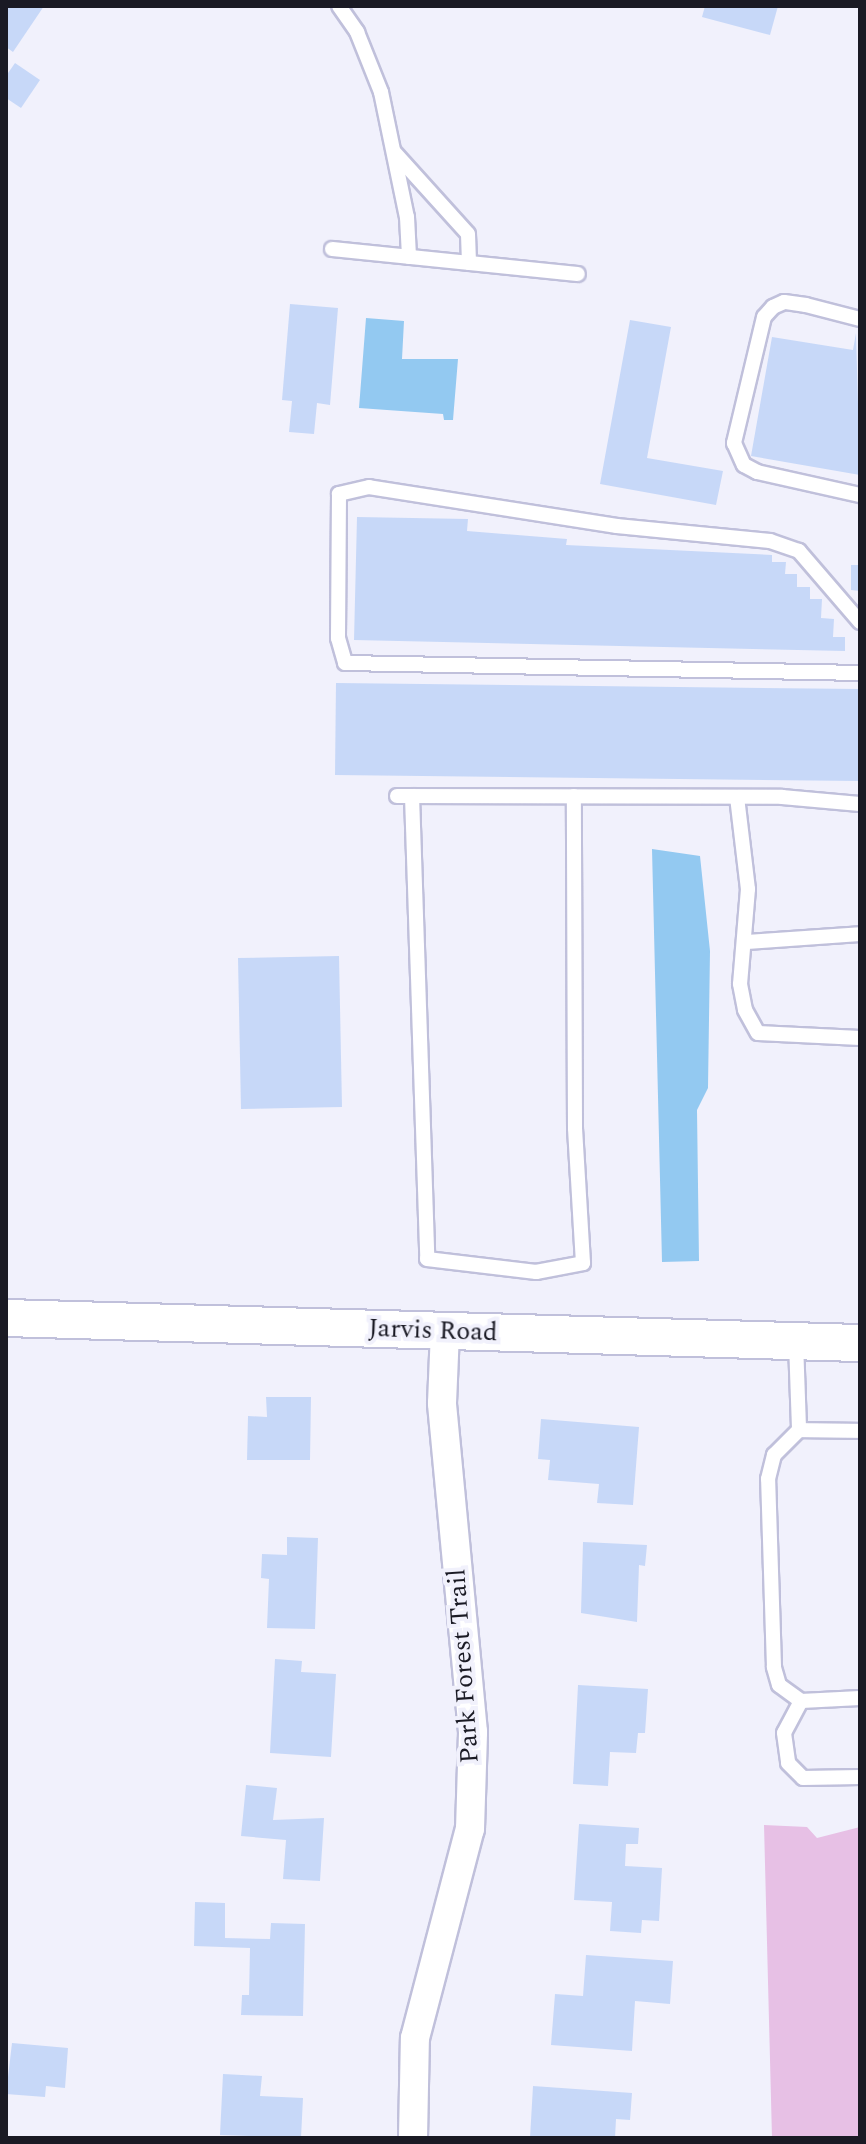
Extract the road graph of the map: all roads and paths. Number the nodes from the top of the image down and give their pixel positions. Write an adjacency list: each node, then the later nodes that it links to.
1 (339, 6): 2 (lane)
2 (394, 152): 4 (lane); 5 (lane)
3 (332, 249): 4 (lane)
4 (409, 257): 5 (lane)
5 (469, 263): 6 (lane)
6 (578, 274)
7 (860, 319): 8 (lane)
8 (860, 495)
9 (860, 622): 10 (lane)
10 (860, 673)
11 (574, 796): 11 (lane); 12 (lane)
12 (737, 797): 13 (lane); 15 (lane)
13 (860, 804)
14 (860, 934): 15 (lane)
15 (747, 942): 16 (lane)
16 (860, 1038)
17 (6, 1318): 18 (street, Jarvis Road)
18 (445, 1331): 19 (street, Jarvis Road); 26 (street, Park Forest Trail)
19 (795, 1341): 20 (street, Jarvis Road); 21 (lane)
20 (860, 1343)
21 (799, 1430): 22 (lane); 24 (lane)
22 (860, 1431)
23 (860, 1698): 24 (lane)
24 (801, 1701): 25 (lane)
25 (860, 1777)
26 (413, 2138)

